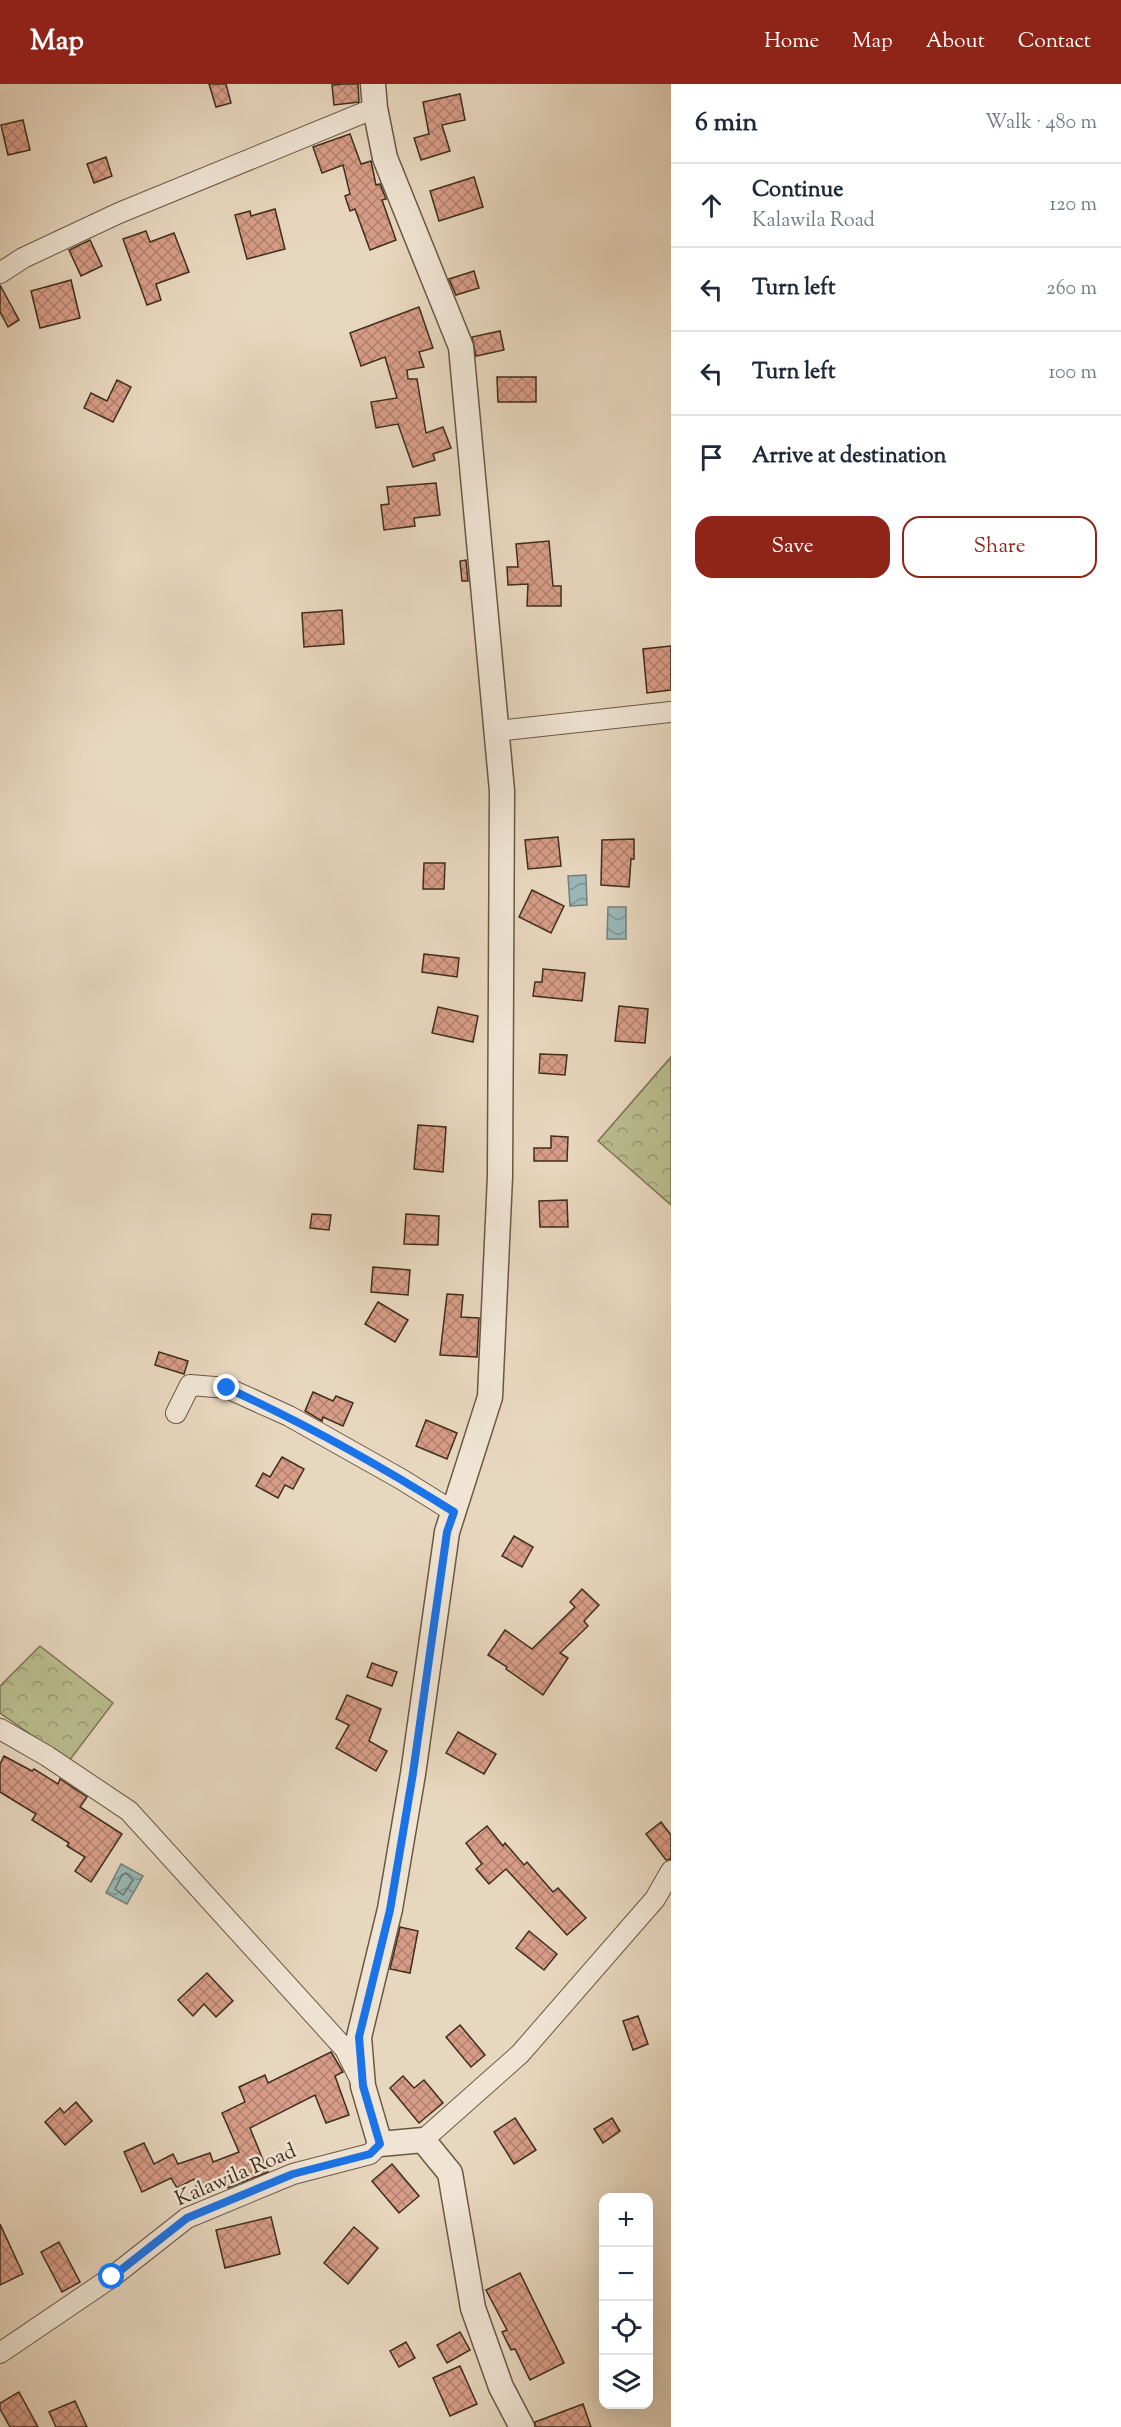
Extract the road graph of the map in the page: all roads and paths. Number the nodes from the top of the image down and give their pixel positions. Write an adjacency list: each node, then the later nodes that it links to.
1 (373, 84): 2 (street)
2 (375, 108): 3 (street); 5 (street)
3 (0, 273)
4 (671, 712): 5 (street)
5 (496, 731): 7 (street)
6 (176, 1413): 7 (street)
7 (454, 1512): 10 (street)
8 (0, 1729): 10 (street)
9 (671, 1871): 11 (street)
10 (363, 2086): 12 (street)
11 (423, 2140): 12 (street); 14 (street)
12 (380, 2144): 13 (street, Kalawila Road)
13 (0, 2353)
14 (522, 2427)

